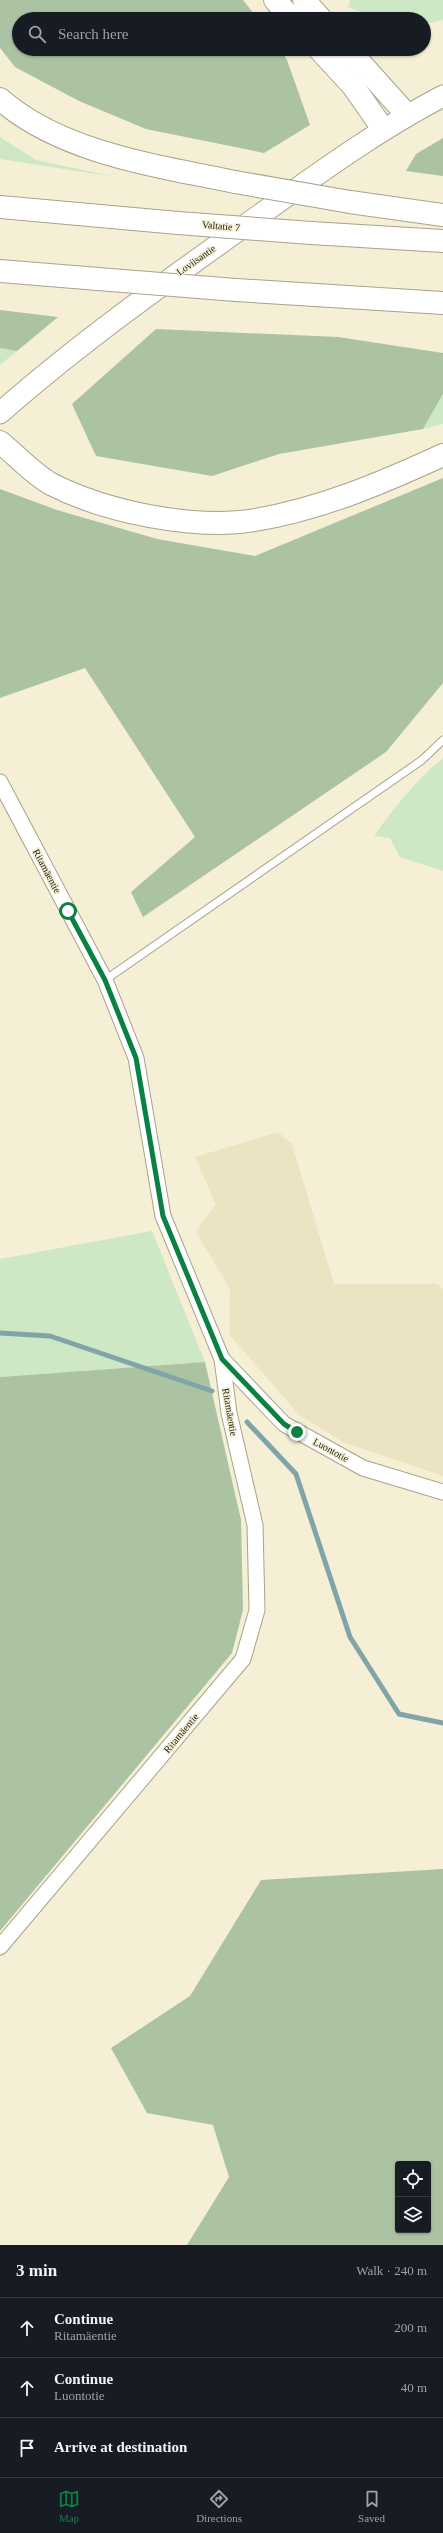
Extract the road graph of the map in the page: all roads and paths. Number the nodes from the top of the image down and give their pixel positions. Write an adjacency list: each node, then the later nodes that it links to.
1 (275, 0): 3 (highway)
2 (304, 0): 4 (highway)
3 (286, 12)
4 (315, 12)
5 (325, 56): 10 (highway)
6 (354, 56): 9 (highway)
7 (443, 96): 9 (main road, Loviisantie)
8 (0, 99): 12 (highway, bridge)
9 (407, 115): 10 (main road, Loviisantie)
10 (383, 129): 16 (main road, Loviisantie)
11 (0, 207): 13 (highway, Valtatie 7, bridge)
12 (443, 215)
13 (443, 241)
14 (0, 271): 15 (highway, bridge)
15 (443, 303)
16 (0, 412)
17 (0, 442): 18 (highway)
18 (443, 456)
19 (443, 740): 21 (lane)
20 (0, 782): 21 (street, Ritamäentie)
21 (105, 980): 22 (street, Ritamäentie)
22 (222, 1359): 23 (street, Luontotie); 24 (street, Ritamäentie)
23 (443, 1492)
24 (0, 1948)

